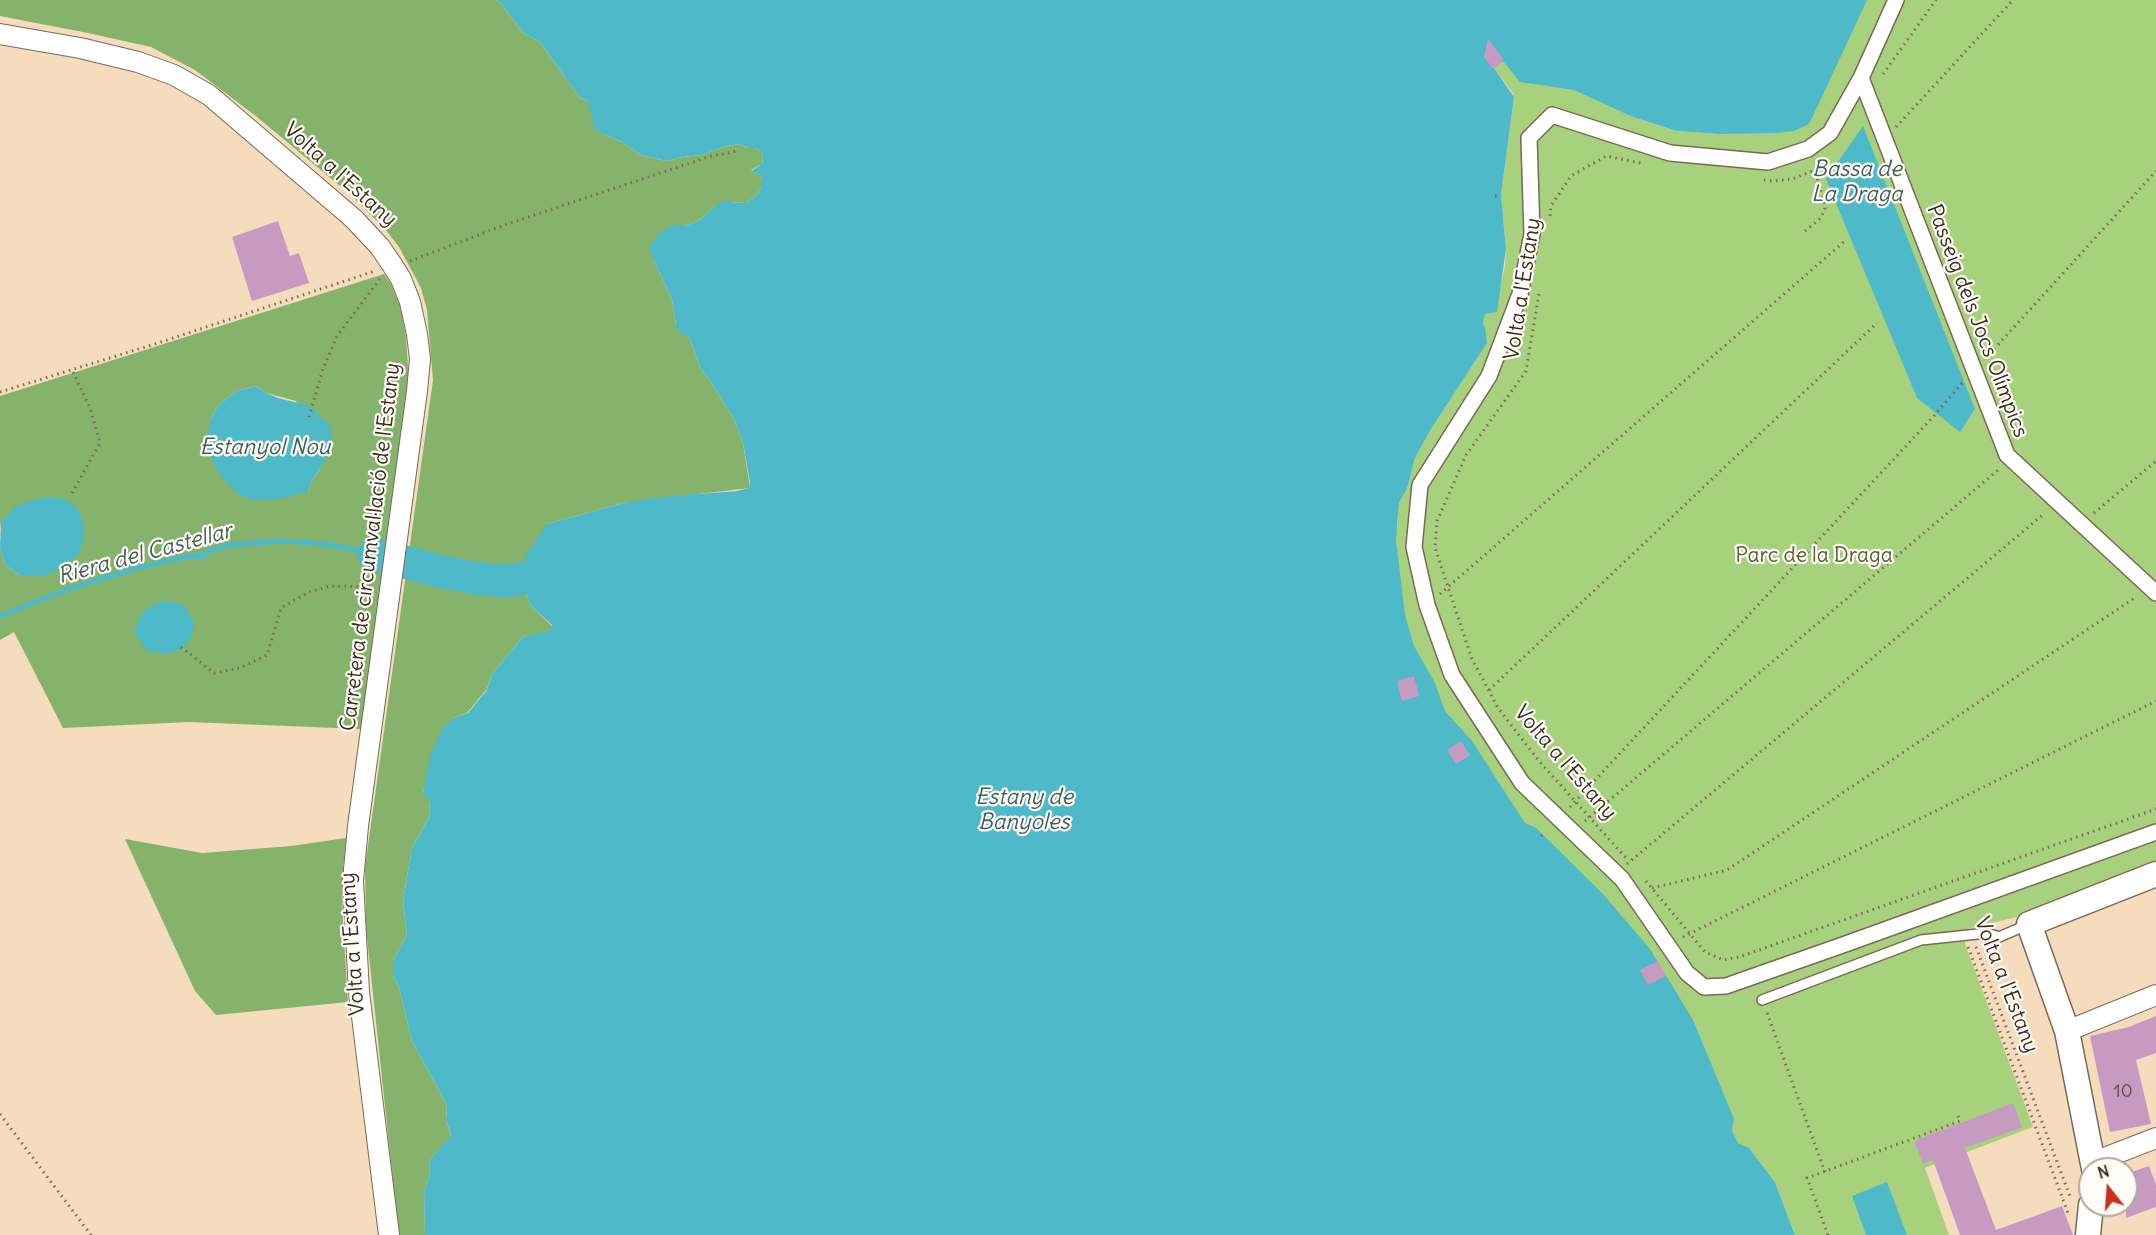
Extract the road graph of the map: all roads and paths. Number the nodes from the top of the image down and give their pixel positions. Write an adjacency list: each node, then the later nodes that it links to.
1 (1896, 0): 5 (street)
2 (1936, 0): 6 (path)
3 (2013, 0): 7 (path)
4 (0, 34): 20 (street, Carretera de circumval·lació de l'Estany)
5 (1861, 78): 6 (street, Passeig dels Jocs Olímpics); 8 (street)
6 (1868, 94): 7 (street, Passeig dels Jocs Olímpics)
7 (1885, 139): 24 (street, Passeig dels Jocs Olímpics)
8 (1808, 149): 12 (path); 35 (street)
9 (738, 151): 20 (path)
10 (1826, 158): 12 (path)
11 (1651, 165): 17 (path, Volta a l'Estany)
12 (1815, 170): 14 (path); 18 (path)
13 (2156, 171): 24 (path)
14 (1757, 179)
15 (1501, 195): 16 (path)
16 (1495, 196)
17 (1550, 218)
18 (1805, 231)
19 (1846, 240): 33 (path)
20 (403, 266): 23 (path); 26 (path); 32 (street, Carretera de circumval·lació de l'Estany)
21 (1540, 284): 33 (path, Volta a l'Estany)
22 (1877, 323): 37 (path)
23 (72, 370): 25 (path); 29 (path)
24 (1970, 375): 27 (street, Passeig dels Jocs Olímpics); 40 (path)
25 (0, 392)
26 (309, 417)
27 (2011, 459): 30 (street, Passeig dels Jocs Olímpics); 42 (path)
28 (2156, 461): 31 (path)
29 (72, 494)
30 (2058, 502): 31 (street, Passeig dels Jocs Olímpics); 46 (path)
31 (2081, 524): 34 (street, Passeig dels Jocs Olímpics)
32 (391, 584): 36 (path); 71 (street, Carretera de circumval·lació de l'Estany)
33 (1448, 588): 35 (path); 37 (path, Volta a l'Estany)
34 (2153, 590): 51 (path)
35 (1427, 605): 39 (street)
36 (181, 647)
37 (1489, 690): 39 (path); 40 (path, Volta a l'Estany)
38 (2156, 701): 55 (path)
39 (1472, 705): 43 (street)
40 (1575, 801): 42 (path, Volta a l'Estany); 43 (path)
41 (2156, 809): 50 (path)
42 (1590, 817): 44 (path); 46 (path, Volta a l'Estany)
43 (1559, 818): 44 (street)
44 (1572, 831): 47 (street)
45 (2156, 831): 53 (street)
46 (1630, 862): 47 (path)
47 (1616, 873): 52 (street)
48 (2156, 874): 54 (street)
49 (1644, 879): 51 (path)
50 (1950, 881): 53 (path, Volta a l'Estany); 55 (path)
51 (1651, 888): 52 (path); 55 (path)
52 (1631, 892): 57 (street)
53 (1959, 903): 57 (street)
54 (2029, 924): 56 (lane); 60 (street)
55 (1690, 934): 57 (path)
56 (1967, 935): 59 (lane); 67 (path, Volta a l'Estany); 69 (path, Volta a l'Estany)
57 (1668, 944)
58 (2156, 995): 60 (street)
59 (1762, 1000): 66 (path)
60 (2067, 1031): 64 (street)
61 (1957, 1113): 66 (path)
62 (0, 1114): 70 (path)
63 (2156, 1138): 65 (street)
64 (2092, 1157)
65 (2114, 1157)
66 (1825, 1172): 72 (path)
67 (2078, 1197)
68 (2084, 1217): 73 (street)
69 (2070, 1218)
70 (91, 1235)
71 (389, 1235)
72 (1828, 1235)
73 (2088, 1235)

